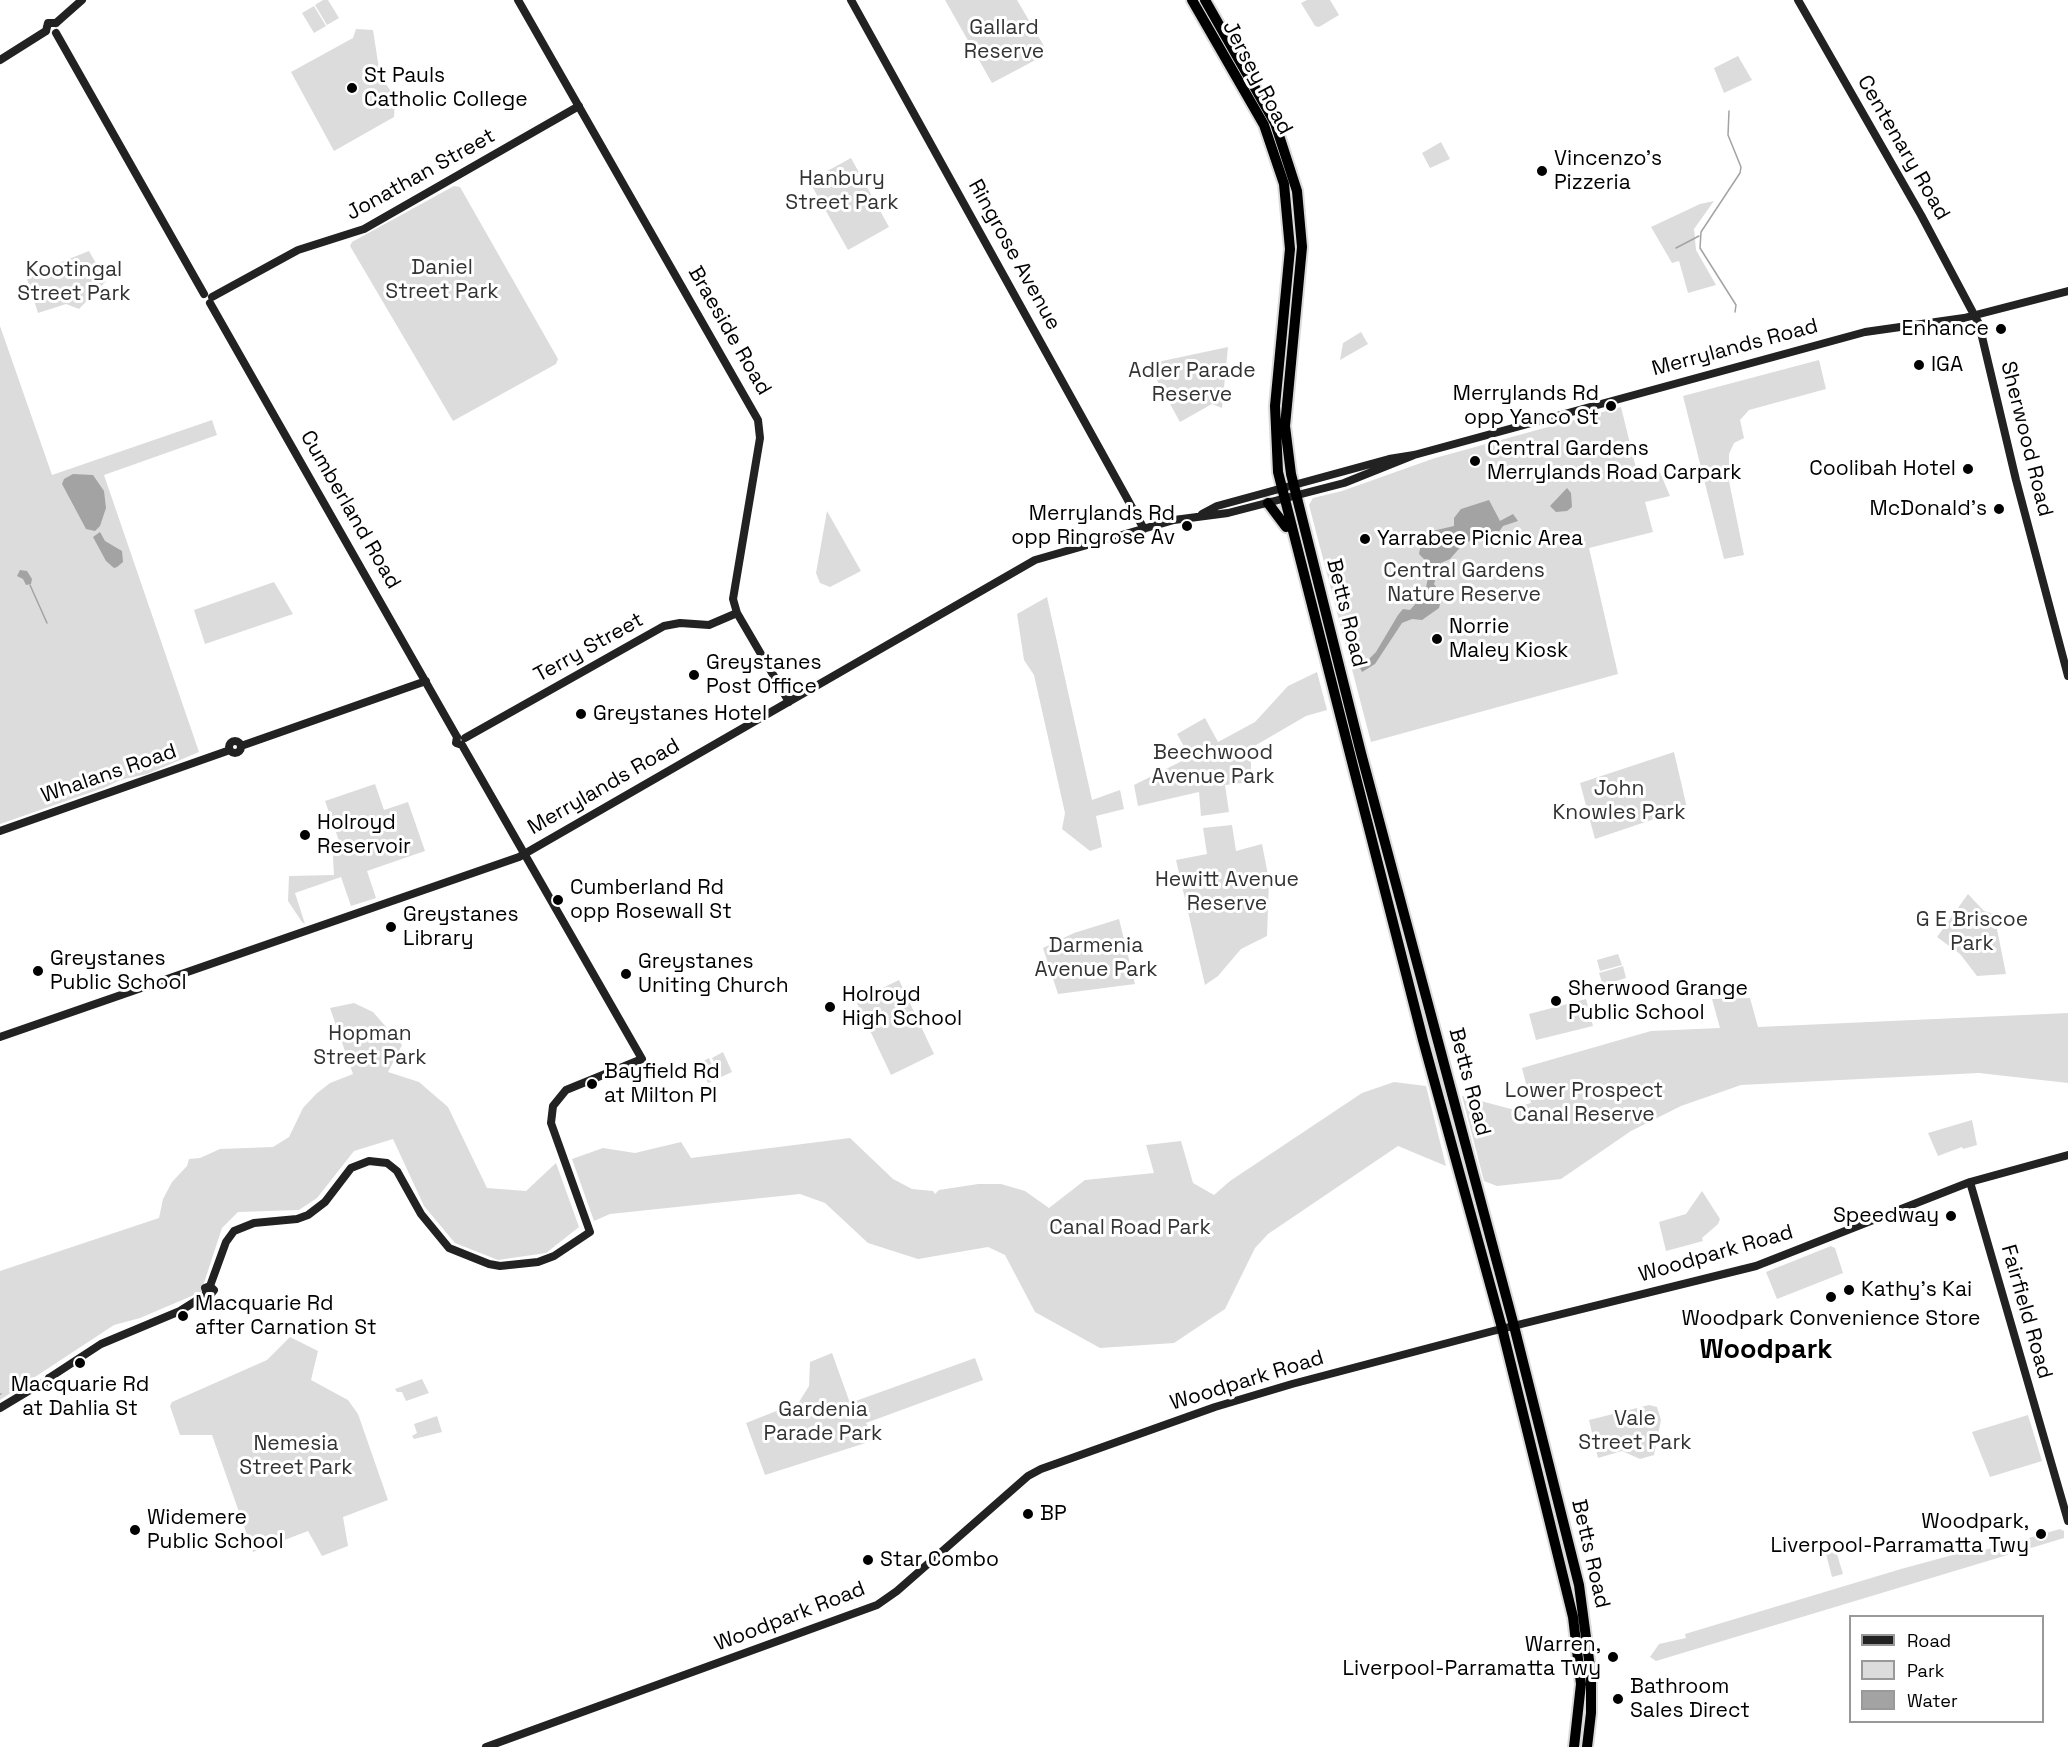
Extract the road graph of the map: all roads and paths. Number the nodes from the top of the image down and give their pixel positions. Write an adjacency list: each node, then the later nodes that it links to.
1 (82, 0): 7 (street)
2 (518, 0): 11 (street, Braeside Road)
3 (850, 0): 19 (street, Ringrose Avenue)
4 (1192, 0): 16 (highway, Jersey Road)
5 (1205, 0): 15 (highway, Jersey Road)
6 (1798, 0): 14 (street, Centenary Road)
7 (56, 23): 8 (street); 9 (street)
8 (46, 32): 9 (street); 10 (street)
9 (56, 33): 13 (street, Cumberland Road)
10 (0, 60)
11 (579, 106): 13 (street, Jonathan Street); 21 (street, Braeside Road)
12 (2068, 291): 14 (street, Merrylands Road)
13 (209, 298): 23 (street, Cumberland Road)
14 (1975, 315): 15 (street, Merrylands Road); 22 (street, Sherwood Road)
15 (1295, 490): 16 (street, Merrylands Road); 31 (highway, Betts Road)
16 (1282, 494): 17 (street, Merrylands Road); 18 (street, Merrylands Road); 20 (highway, Betts Road)
17 (1268, 503): 18 (street, Merrylands Road); 20 (highway)
18 (1200, 515): 19 (street, Merrylands Road)
19 (1144, 529): 24 (street, Merrylands Road)
20 (1294, 540): 32 (highway, Betts Road)
21 (737, 614): 24 (street, Braeside Road); 25 (street, Terry Street)
22 (2068, 676)
23 (426, 681): 25 (street, Cumberland Road); 26 (street, Whalans Road)
24 (789, 702): 27 (street, Merrylands Road)
25 (461, 740): 27 (street, Cumberland Road)
26 (0, 831)
27 (525, 854): 28 (street, Merrylands Road); 33 (street, Cumberland Road)
28 (0, 1037)
29 (2068, 1155): 30 (street, Woodpark Road)
30 (1970, 1182): 31 (street, Woodpark Road); 34 (street, Fairfield Road)
31 (1514, 1326): 32 (street, Woodpark Road); 35 (highway, Betts Road)
32 (1502, 1328): 35 (highway, Betts Road); 37 (street, Woodpark Road)
33 (0, 1408)
34 (2068, 1521)
35 (1583, 1646): 36 (highway, Betts Road)
36 (1586, 1683): 38 (highway); 39 (highway)
37 (486, 1747)
38 (1574, 1747): 39 (street)
39 (1589, 1747)

